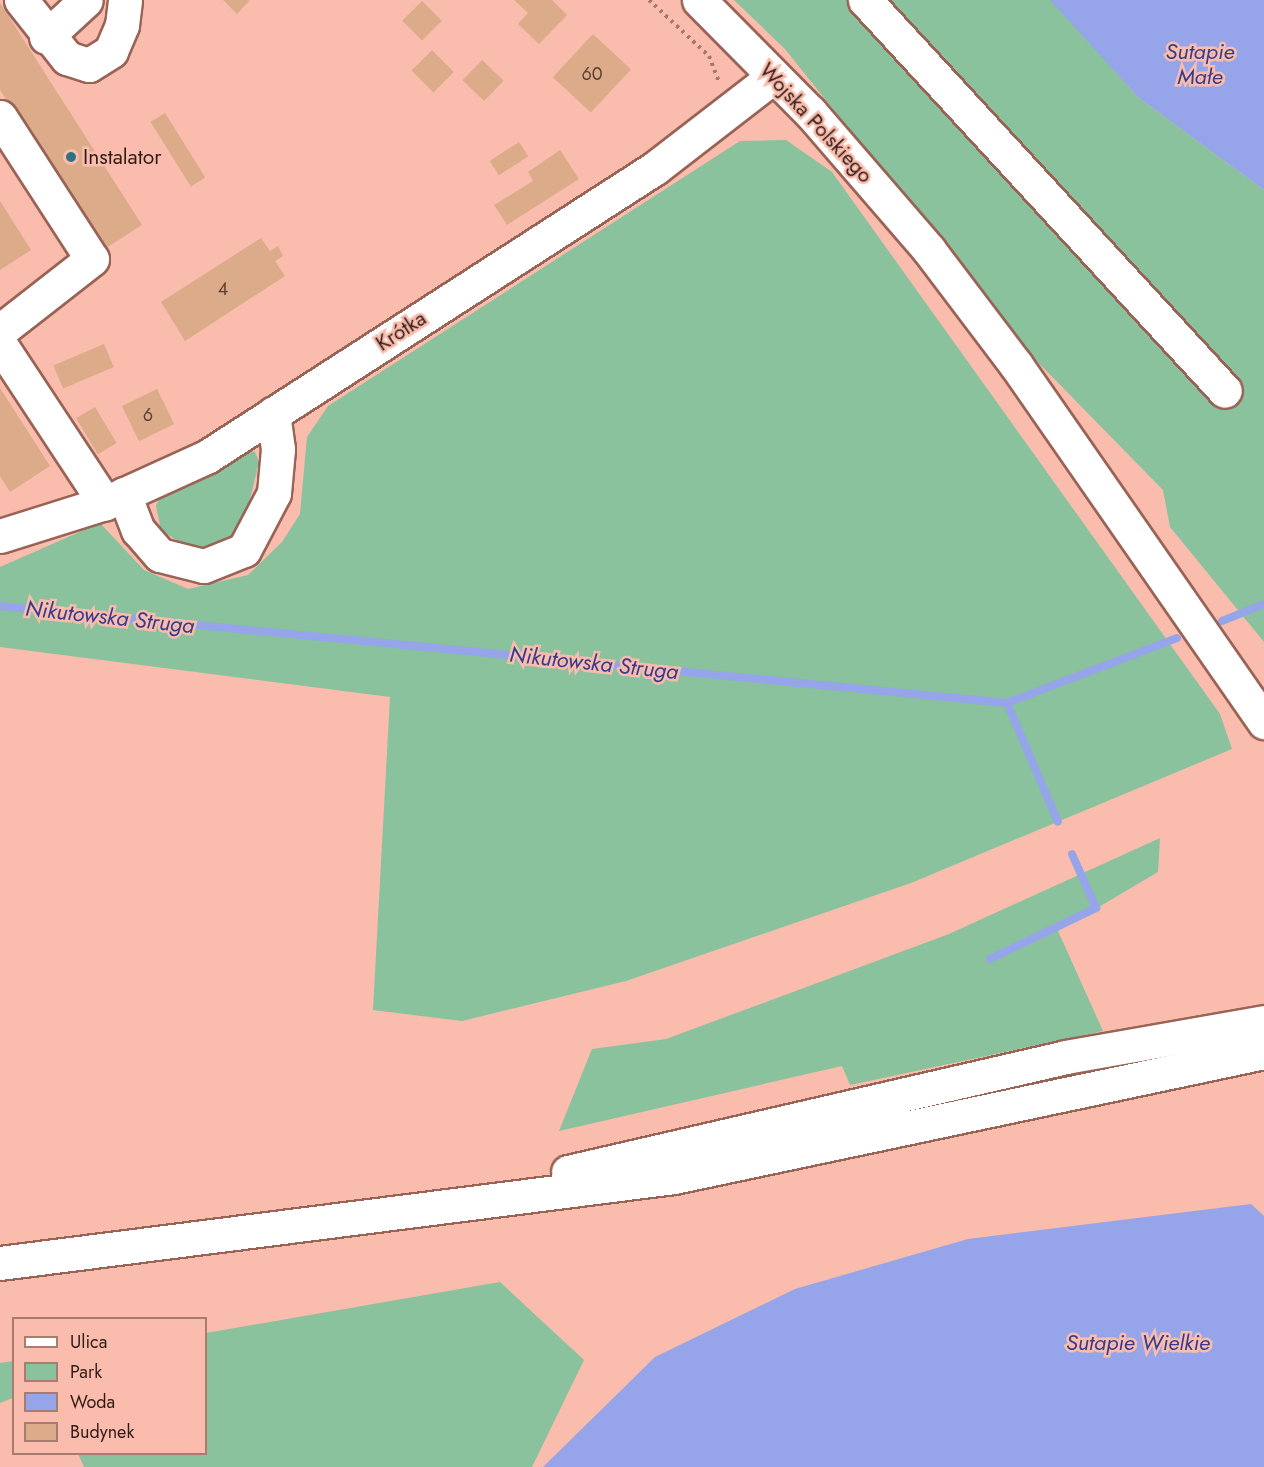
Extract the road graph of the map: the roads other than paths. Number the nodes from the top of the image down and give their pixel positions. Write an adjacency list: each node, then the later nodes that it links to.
1 (21, 0): 6 (main road)
2 (86, 0): 6 (main road)
3 (125, 0): 6 (main road)
4 (699, 0): 7 (main road, Wojska Polskiego)
5 (865, 0): 11 (main road)
6 (46, 37)
7 (774, 76): 12 (main road, Krótka); 15 (main road, Wojska Polskiego)
8 (0, 117): 9 (main road)
9 (0, 331)
10 (0, 344): 13 (main road)
11 (1225, 391)
12 (273, 413): 13 (main road, Krótka); 13 (main road)
13 (114, 499): 14 (main road, Krótka)
14 (0, 536)
15 (1264, 722)
16 (1264, 1022): 20 (main road)
17 (1264, 1052): 18 (main road)
18 (1187, 1070): 19 (main road); 20 (main road)
19 (1264, 1072)
20 (403, 1211): 21 (main road)
21 (0, 1263)

